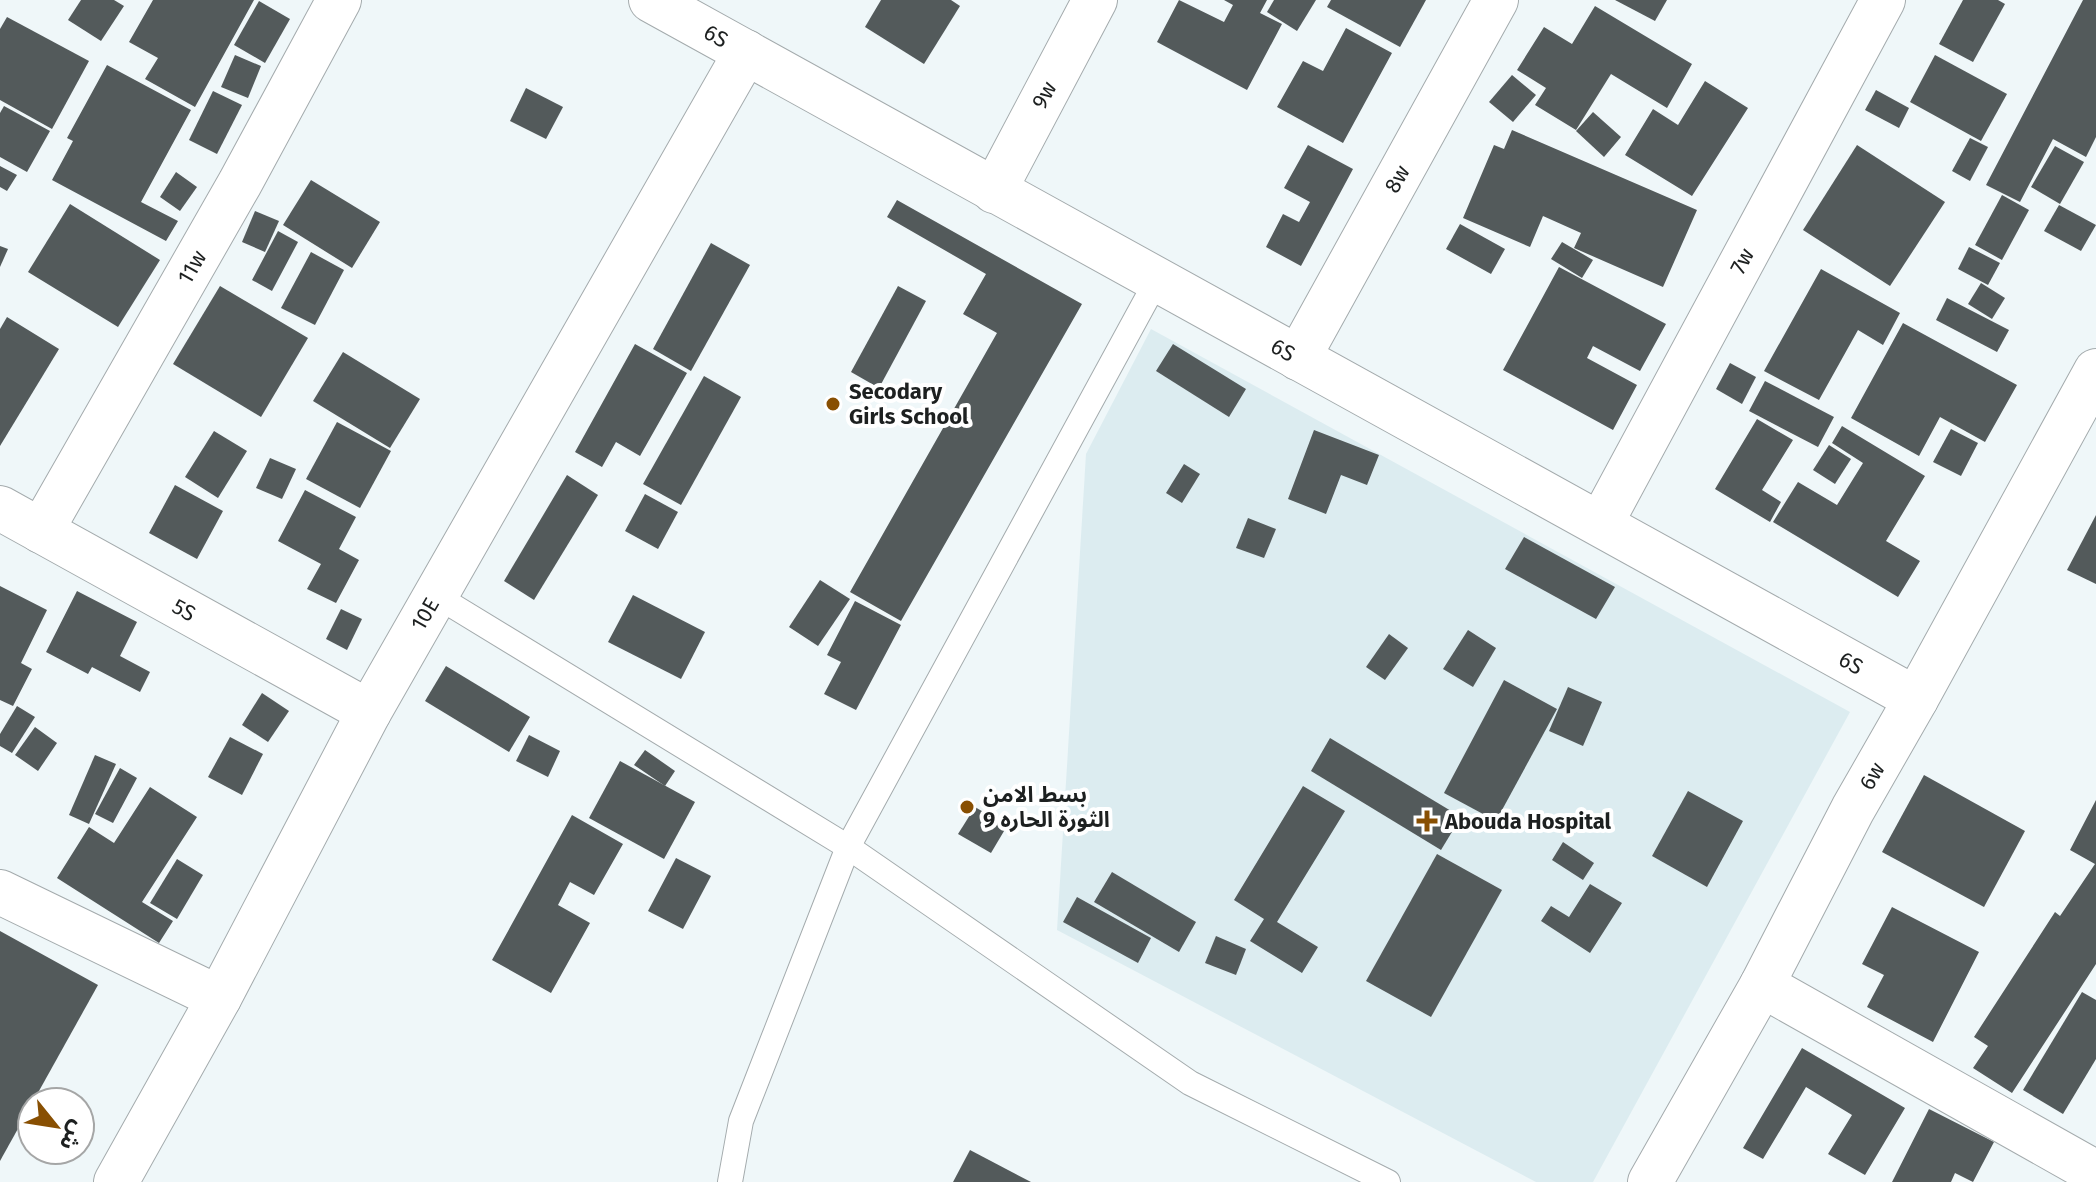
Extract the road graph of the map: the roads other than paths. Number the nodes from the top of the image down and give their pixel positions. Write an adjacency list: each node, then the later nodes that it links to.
1 (339, 0): 13 (street, 11w)
2 (651, 0): 6 (street, 6S)
3 (1095, 0): 7 (street, 9w)
4 (1496, 0): 9 (street, 8w)
5 (1883, 0): 12 (street, 7w)
6 (746, 52): 7 (street, 6S); 14 (street, 10E)
7 (994, 191): 8 (street, 6S)
8 (1157, 280): 9 (street, 6S); 17 (lane)
9 (1298, 358): 12 (street, 6S)
10 (2096, 371): 15 (street, 6w)
11 (0, 508): 13 (street, 5S)
12 (1601, 523): 15 (street, 6S)
13 (41, 531): 16 (street, 5S)
14 (435, 595): 16 (street, 10E); 17 (lane)
15 (1916, 699): 19 (street, 6w)
16 (369, 712): 20 (street, 10E)
17 (848, 847): 23 (lane); 24 (lane)
18 (0, 892): 20 (street)
19 (1762, 985): 21 (street); 25 (street, 6w)
20 (219, 998): 22 (street, 10E)
21 (2090, 1156)
22 (116, 1182)
23 (730, 1182)
24 (1388, 1182)
25 (1650, 1182)

